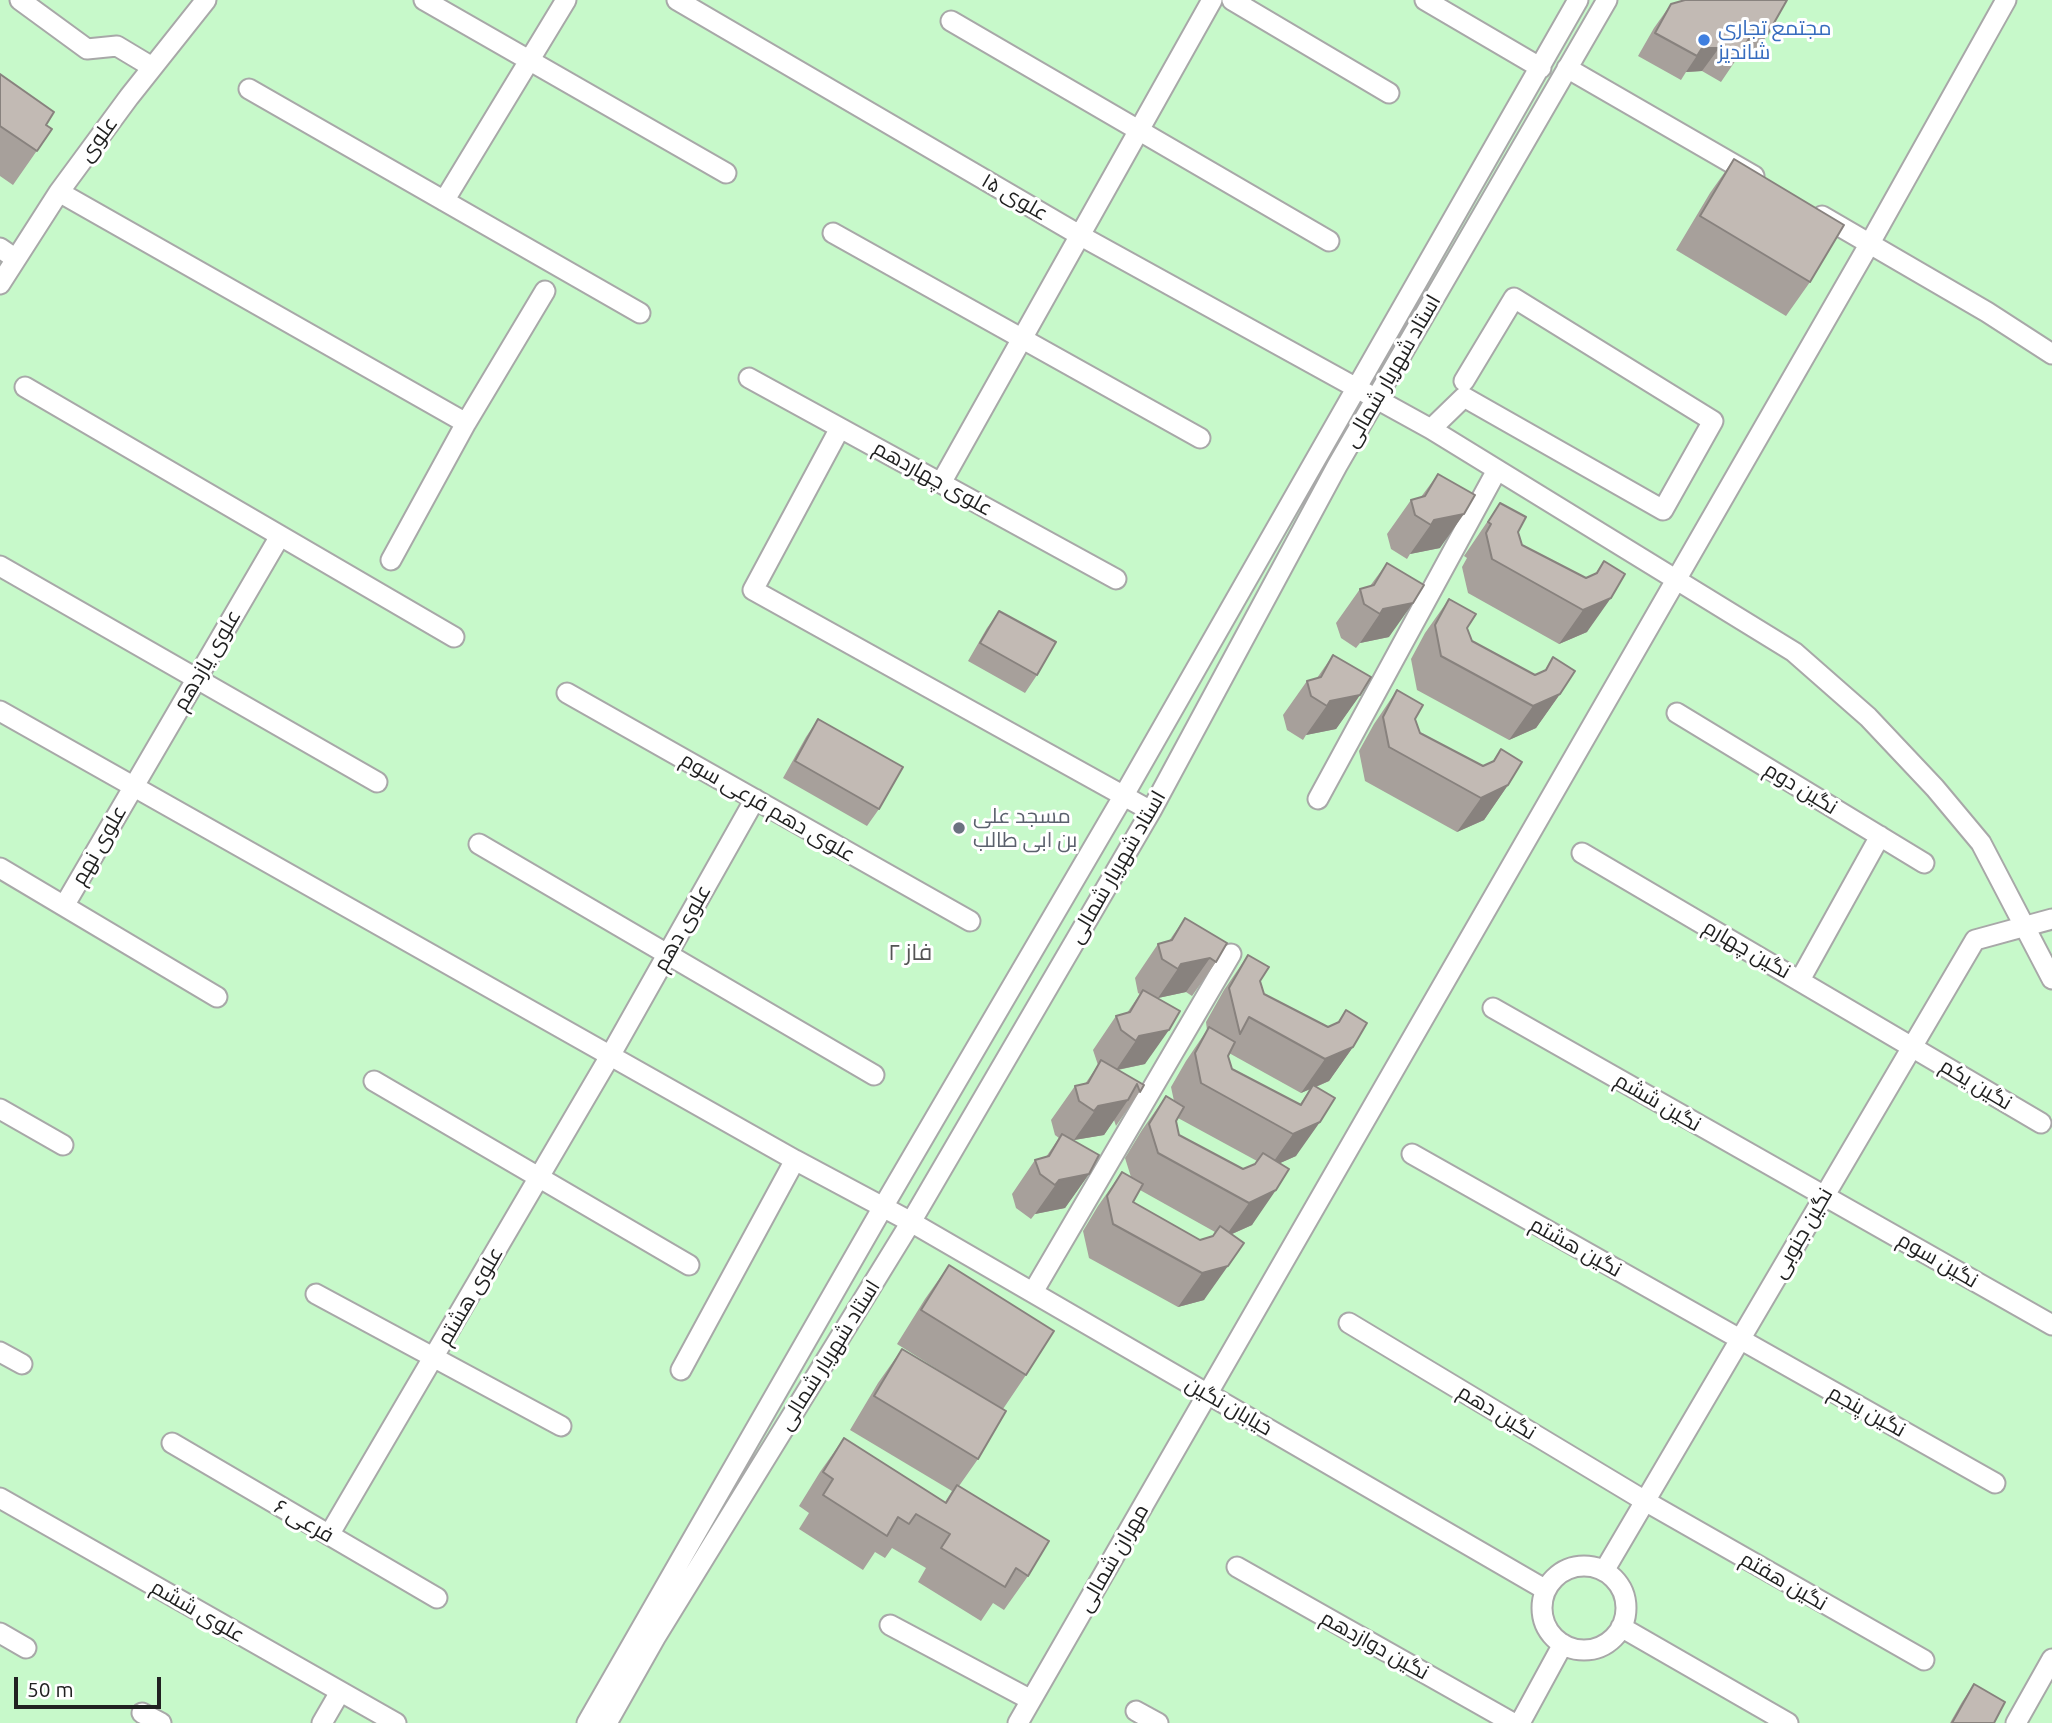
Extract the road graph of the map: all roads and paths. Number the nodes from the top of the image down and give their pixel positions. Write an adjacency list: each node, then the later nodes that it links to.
1 (20, 0): 14 (street)
2 (206, 0): 14 (street, علوی)
3 (424, 0): 13 (street)
4 (566, 0): 13 (street)
5 (677, 0): 26 (street, علوی ۱۵)
6 (1212, 0): 19 (street)
7 (1232, 0): 18 (street)
8 (1425, 0): 15 (street)
9 (1578, 0): 15 (street, استاد شهریار شمالی)
10 (1607, 0): 16 (street, استاد شهریار شمالی)
11 (2006, 0): 28 (street, مهران شمالی)
12 (951, 21): 19 (street)
13 (530, 60): 20 (street); 23 (street)
14 (152, 67): 22 (street, علوی)
15 (1541, 68): 38 (street, استاد شهریار شمالی)
16 (1567, 68): 21 (street); 39 (street, استاد شهریار شمالی)
17 (249, 89): 23 (street)
18 (1389, 93)
19 (1140, 128): 26 (street); 27 (street)
20 (726, 173)
21 (1776, 189)
22 (59, 192): 29 (street, علوی); 40 (street)
23 (444, 201): 32 (street)
24 (1800, 203): 28 (street)
25 (833, 233): 33 (street)
26 (1081, 236): 33 (street); 38 (street, علوی ۱۵)
27 (1329, 241)
28 (1870, 243): 34 (street); 49 (street, مهران شمالی)
29 (8, 254): 30 (street, علوی)
30 (0, 284)
31 (545, 291): 40 (street)
32 (640, 313)
33 (1022, 339): 43 (street); 45 (street)
34 (2052, 355)
35 (749, 378): 41 (street, علوی چهاردهم)
36 (1464, 381): 42 (street)
37 (25, 387): 46 (street)
38 (1356, 388): 39 (street, علوی ۱۵); 58 (street, استاد شهریار شمالی)
39 (1377, 399): 42 (street, علوی ۱۵); 61 (street, استاد شهریار شمالی)
40 (466, 423): 47 (street)
41 (840, 428): 45 (street, علوی چهاردهم); 58 (street)
42 (1431, 429): 44 (street, علوی ۱۵)
43 (1200, 438)
44 (1497, 470): 49 (street, علوی ۱۵); 60 (street)
45 (942, 483): 50 (street, علوی چهاردهم)
46 (281, 536): 51 (street); 52 (street, علوی یازدهم)
47 (391, 560)
48 (0, 566): 52 (street)
49 (1676, 577): 70 (street, علوی ۱۵); 100 (street, مهران شمالی)
50 (1116, 579)
51 (454, 637)
52 (197, 677): 56 (street); 57 (street, علوی یازدهم)
53 (567, 693): 59 (street, علوی دهم فرعی سوم)
54 (0, 711): 57 (street, خیابان نگین)
55 (1677, 713): 62 (street, نگین دوم)
56 (377, 782)
57 (134, 785): 67 (street, علوی نهم); 78 (street, خیابان نگین)
58 (1124, 795): 61 (street); 88 (street, استاد شهریار شمالی)
59 (755, 799): 69 (street, علوی دهم فرعی سوم); 71 (street, علوی دهم)
60 (1318, 799)
61 (1151, 811): 89 (street, استاد شهریار شمالی)
62 (1880, 836): 65 (street, نگین دوم); 74 (street)
63 (479, 844): 71 (street)
64 (1582, 853): 74 (street, نگین چهارم)
65 (1924, 863)
66 (0, 868): 67 (street)
67 (64, 906): 75 (street)
68 (2052, 919): 70 (street, نگین جنوبی)
69 (970, 921)
70 (2026, 928): 73 (street, علوی ۱۵); 77 (street, نگین جنوبی)
71 (668, 953): 78 (street, علوی دهم); 79 (street)
72 (1231, 954): 91 (street)
73 (2052, 979)
74 (1800, 980): 77 (street, نگین چهارم)
75 (217, 997)
76 (1493, 1008): 87 (street, نگین ششم)
77 (1911, 1045): 82 (street, نگین یکم); 87 (street, نگین جنوبی)
78 (610, 1056): 85 (street, خیابان نگین); 86 (street, علوی هشتم)
79 (874, 1075)
80 (374, 1081): 86 (street)
81 (0, 1109): 83 (street)
82 (2041, 1123)
83 (62, 1145)
84 (1412, 1154): 95 (street, نگین هشتم)
85 (794, 1160): 88 (street, خیابان نگین); 99 (street)
86 (540, 1177): 90 (street); 97 (street, علوی هشتم)
87 (1823, 1196): 94 (street, نگین سوم); 95 (street, نگین جنوبی)
88 (883, 1207): 89 (street, خیابان نگین); 125 (street, استاد شهریار شمالی)
89 (911, 1222): 91 (street, خیابان نگین); 126 (street, استاد شهریار شمالی)
90 (689, 1265)
91 (1032, 1292): 100 (street, خیابان نگین)
92 (316, 1294): 97 (street)
93 (1349, 1323): 105 (street, نگین دهم)
94 (2052, 1325)
95 (1739, 1339): 103 (street, نگین پنجم); 105 (street, نگین جنوبی)
96 (0, 1352): 98 (street)
97 (435, 1355): 101 (street); 106 (street, علوی هشتم)
98 (22, 1364)
99 (681, 1370)
100 (1208, 1394): 109 (street, خیابان نگین); 119 (street, مهران شمالی)
101 (561, 1426)
102 (172, 1443): 106 (street, فرعی ۶)
103 (1995, 1483)
104 (0, 1498): 118 (street, علوی ششم)
105 (1645, 1501): 108 (street, نگین جنوبی); 117 (street, نگین هفتم)
106 (329, 1535): 110 (street, فرعی ۶)
107 (1237, 1567): 129 (street, نگین دوازدهم)
108 (1604, 1571): 109 (street); 112 (street)
109 (1546, 1590): 114 (street)
110 (437, 1598)
111 (890, 1625): 119 (street)
112 (1621, 1627): 114 (street); 131 (street)
113 (0, 1633): 115 (street)
114 (1563, 1644): 130 (street)
115 (26, 1648)
116 (2052, 1659): 132 (street)
117 (1923, 1660)
118 (340, 1692): 123 (street); 124 (street, علوی ششم)
119 (1031, 1700): 127 (street, مهران شمالی)
120 (1136, 1711): 128 (street)
121 (142, 1713): 122 (street)
122 (161, 1723)
123 (322, 1723)
124 (396, 1723)
125 (587, 1723)
126 (607, 1723)
127 (1018, 1723)
128 (1158, 1723)
129 (1513, 1723)
130 (1520, 1723)
131 (1788, 1723)
132 (2016, 1723)

